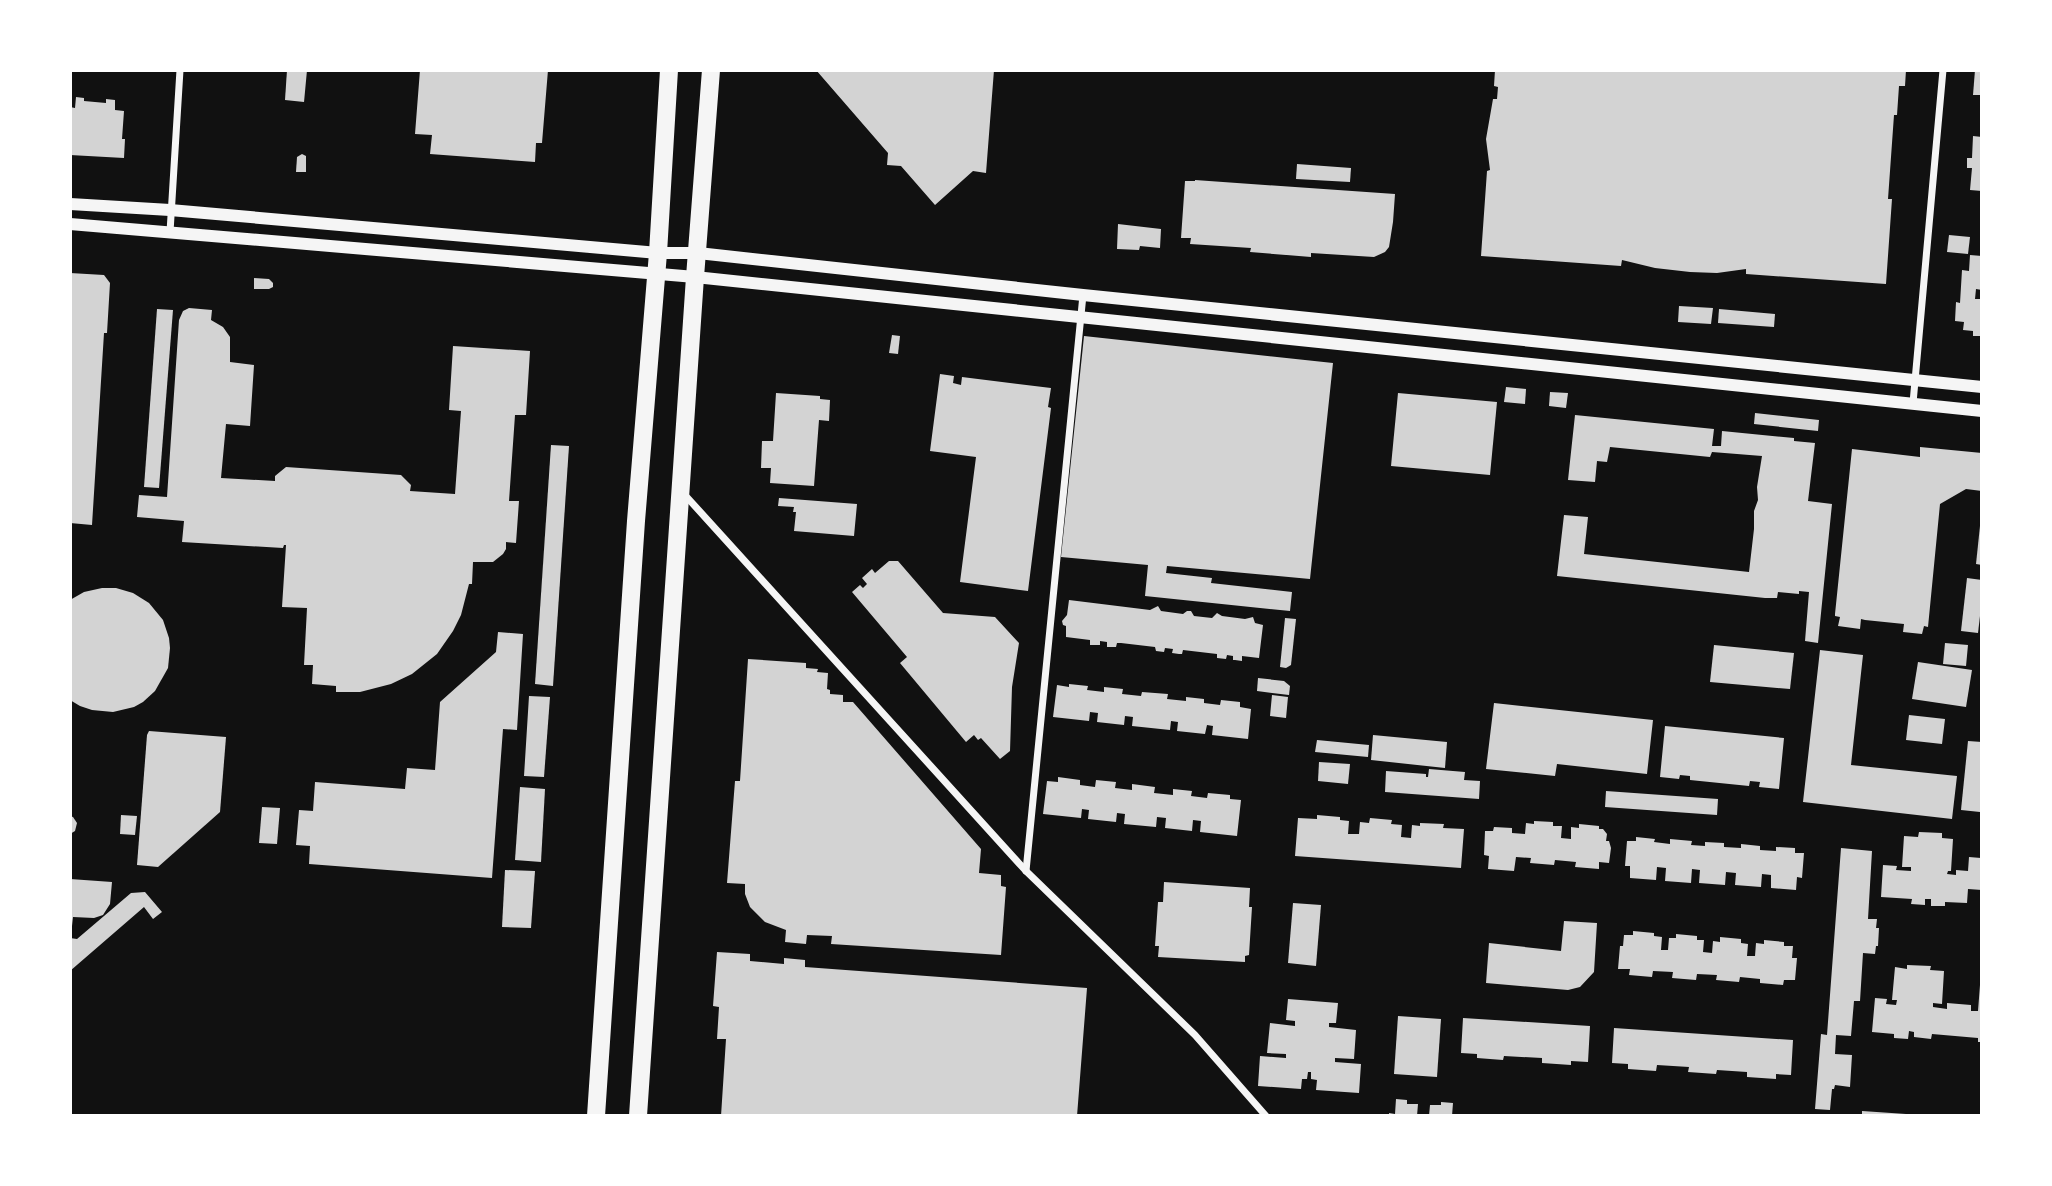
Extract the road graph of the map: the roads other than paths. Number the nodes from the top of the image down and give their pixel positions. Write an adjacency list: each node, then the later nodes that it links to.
1 (180, 70): 6 (street)
2 (669, 70): 9 (main road)
3 (711, 70): 10 (main road)
4 (1943, 70): 15 (street)
5 (70, 204): 6 (street)
6 (170, 210): 8 (street); 9 (street)
7 (70, 224): 8 (street)
8 (170, 232): 11 (street)
9 (658, 253): 10 (street); 11 (main road)
10 (698, 253): 12 (main road); 13 (street)
11 (656, 275): 12 (street); 21 (main road)
12 (695, 277): 14 (street); 19 (main road)
13 (1083, 295): 14 (street); 15 (street)
14 (1079, 318): 17 (street); 20 (street)
15 (1915, 379): 16 (street); 17 (street)
16 (1982, 387)
17 (1913, 403): 18 (street)
18 (1982, 411)
19 (681, 491): 20 (street); 22 (main road)
20 (1027, 871): 23 (street)
21 (596, 1116)
22 (638, 1116)
23 (1266, 1116)

